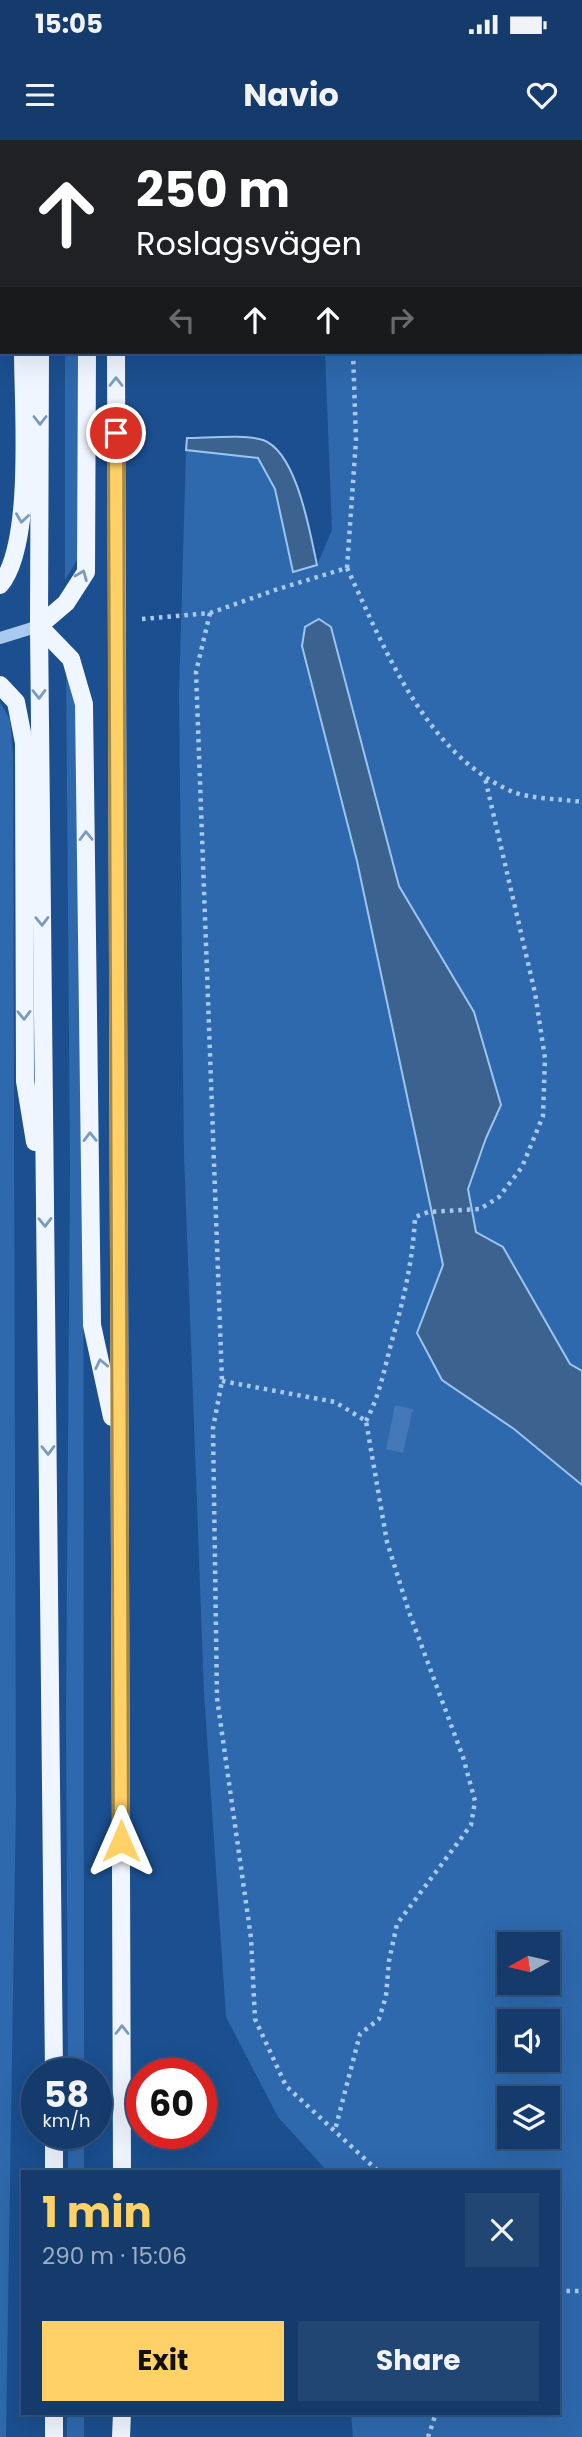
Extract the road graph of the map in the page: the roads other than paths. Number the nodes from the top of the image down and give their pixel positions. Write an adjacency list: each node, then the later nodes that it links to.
1 (23, 354): 5 (main road, one-way to 5)
2 (40, 354): 6 (main road, one-way to 6)
3 (88, 354): 6 (main road, one-way to 3)
4 (116, 354): 10 (main road, one-way to 4)
5 (0, 585)
6 (39, 626): 7 (street); 9 (main road, one-way to 9); 10 (main road, one-way to 6)
7 (0, 638)
8 (0, 684): 9 (main road, one-way to 9)
9 (45, 1195): 11 (main road, one-way to 11)
10 (120, 1454): 14 (main road, one-way to 10)
11 (54, 2058)
12 (54, 2149): 13 (main road)
13 (54, 2170)
14 (122, 2170)
15 (54, 2415): 17 (main road)
16 (122, 2415): 18 (main road)
17 (54, 2437)
18 (121, 2437)

